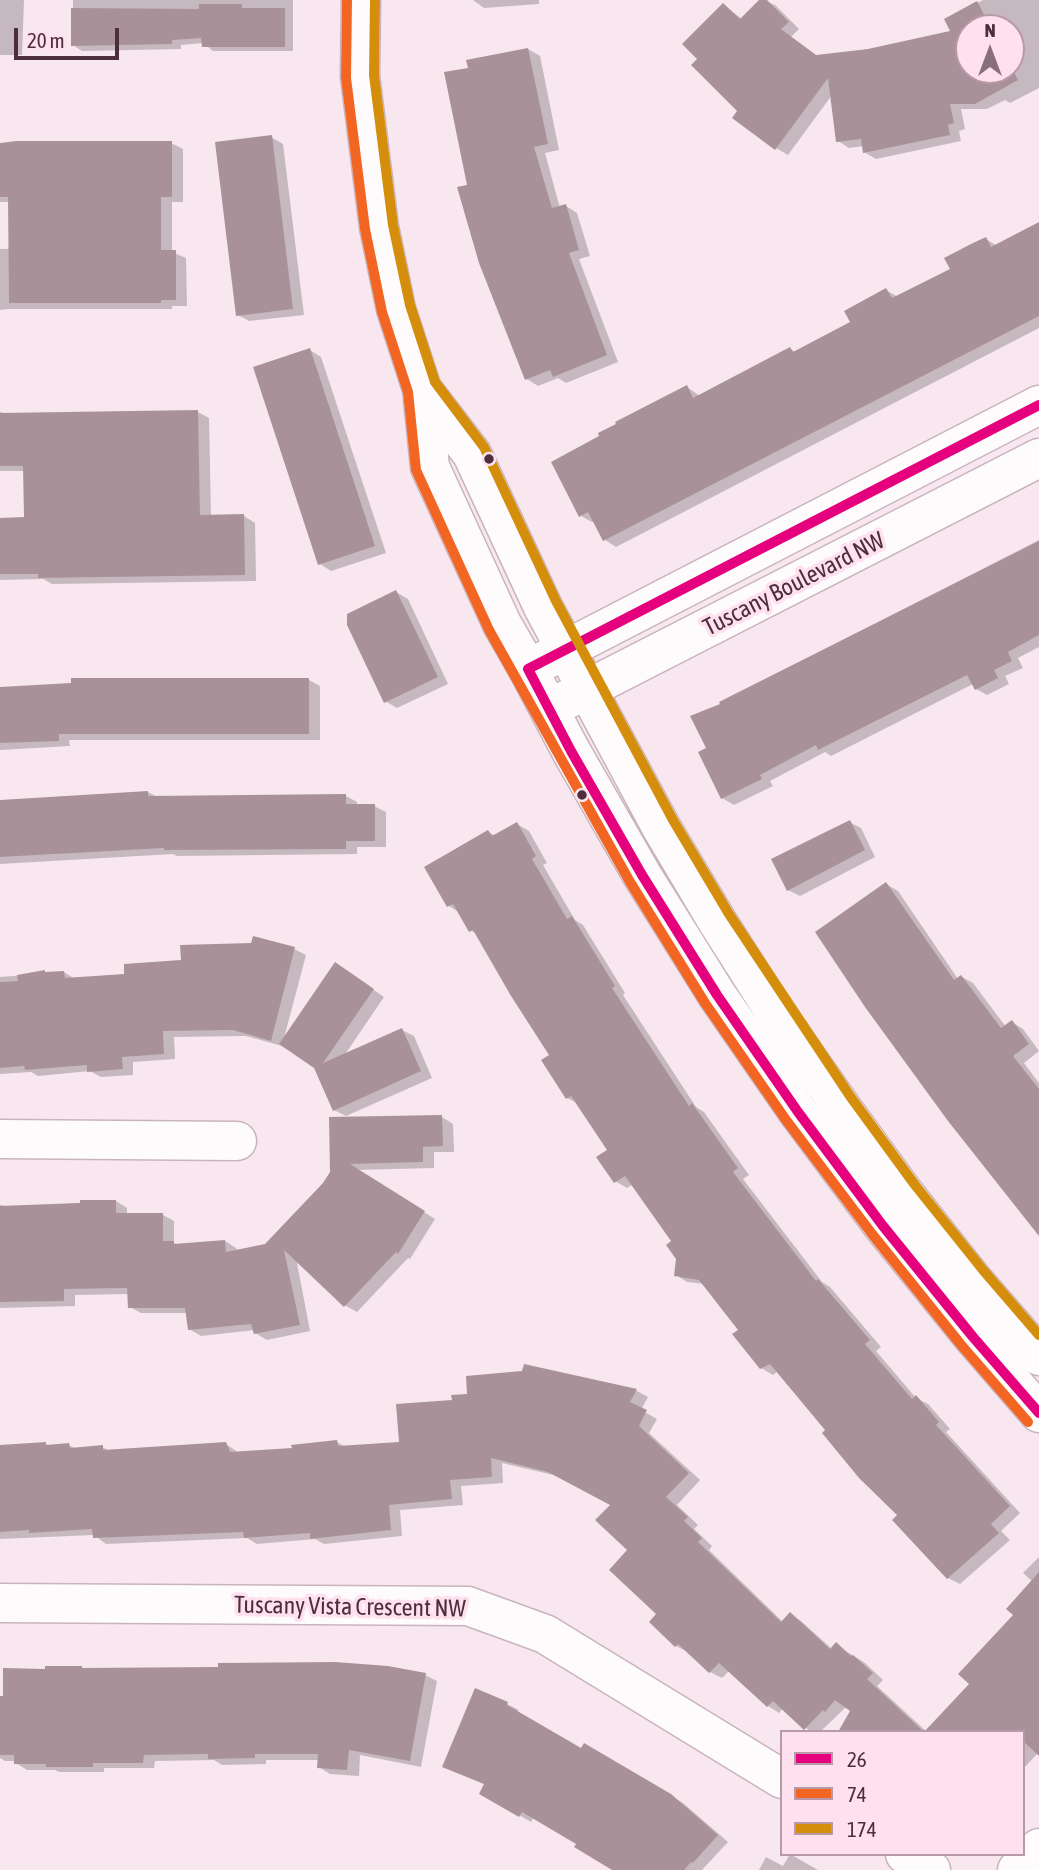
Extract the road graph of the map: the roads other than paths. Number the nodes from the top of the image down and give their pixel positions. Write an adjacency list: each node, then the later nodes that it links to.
1 (361, 0): 2 (street)
2 (422, 389): 5 (street); 6 (street)
3 (1039, 405): 5 (street, Tuscany Boulevard NW)
4 (1039, 458): 7 (street, Tuscany Boulevard NW)
5 (566, 650): 6 (street, Tuscany Boulevard NW); 7 (street)
6 (528, 669): 8 (street)
7 (587, 690): 8 (street, Tuscany Boulevard NW); 11 (street)
8 (549, 709): 12 (street)
9 (0, 1139): 10 (street)
10 (237, 1141)
11 (1039, 1356)
12 (1039, 1413)
13 (0, 1603): 14 (street, Tuscany Vista Crescent NW)
14 (780, 1778)
15 (1039, 1848): 18 (street)
16 (908, 1856): 17 (street)
17 (931, 1870)
18 (1017, 1870)

